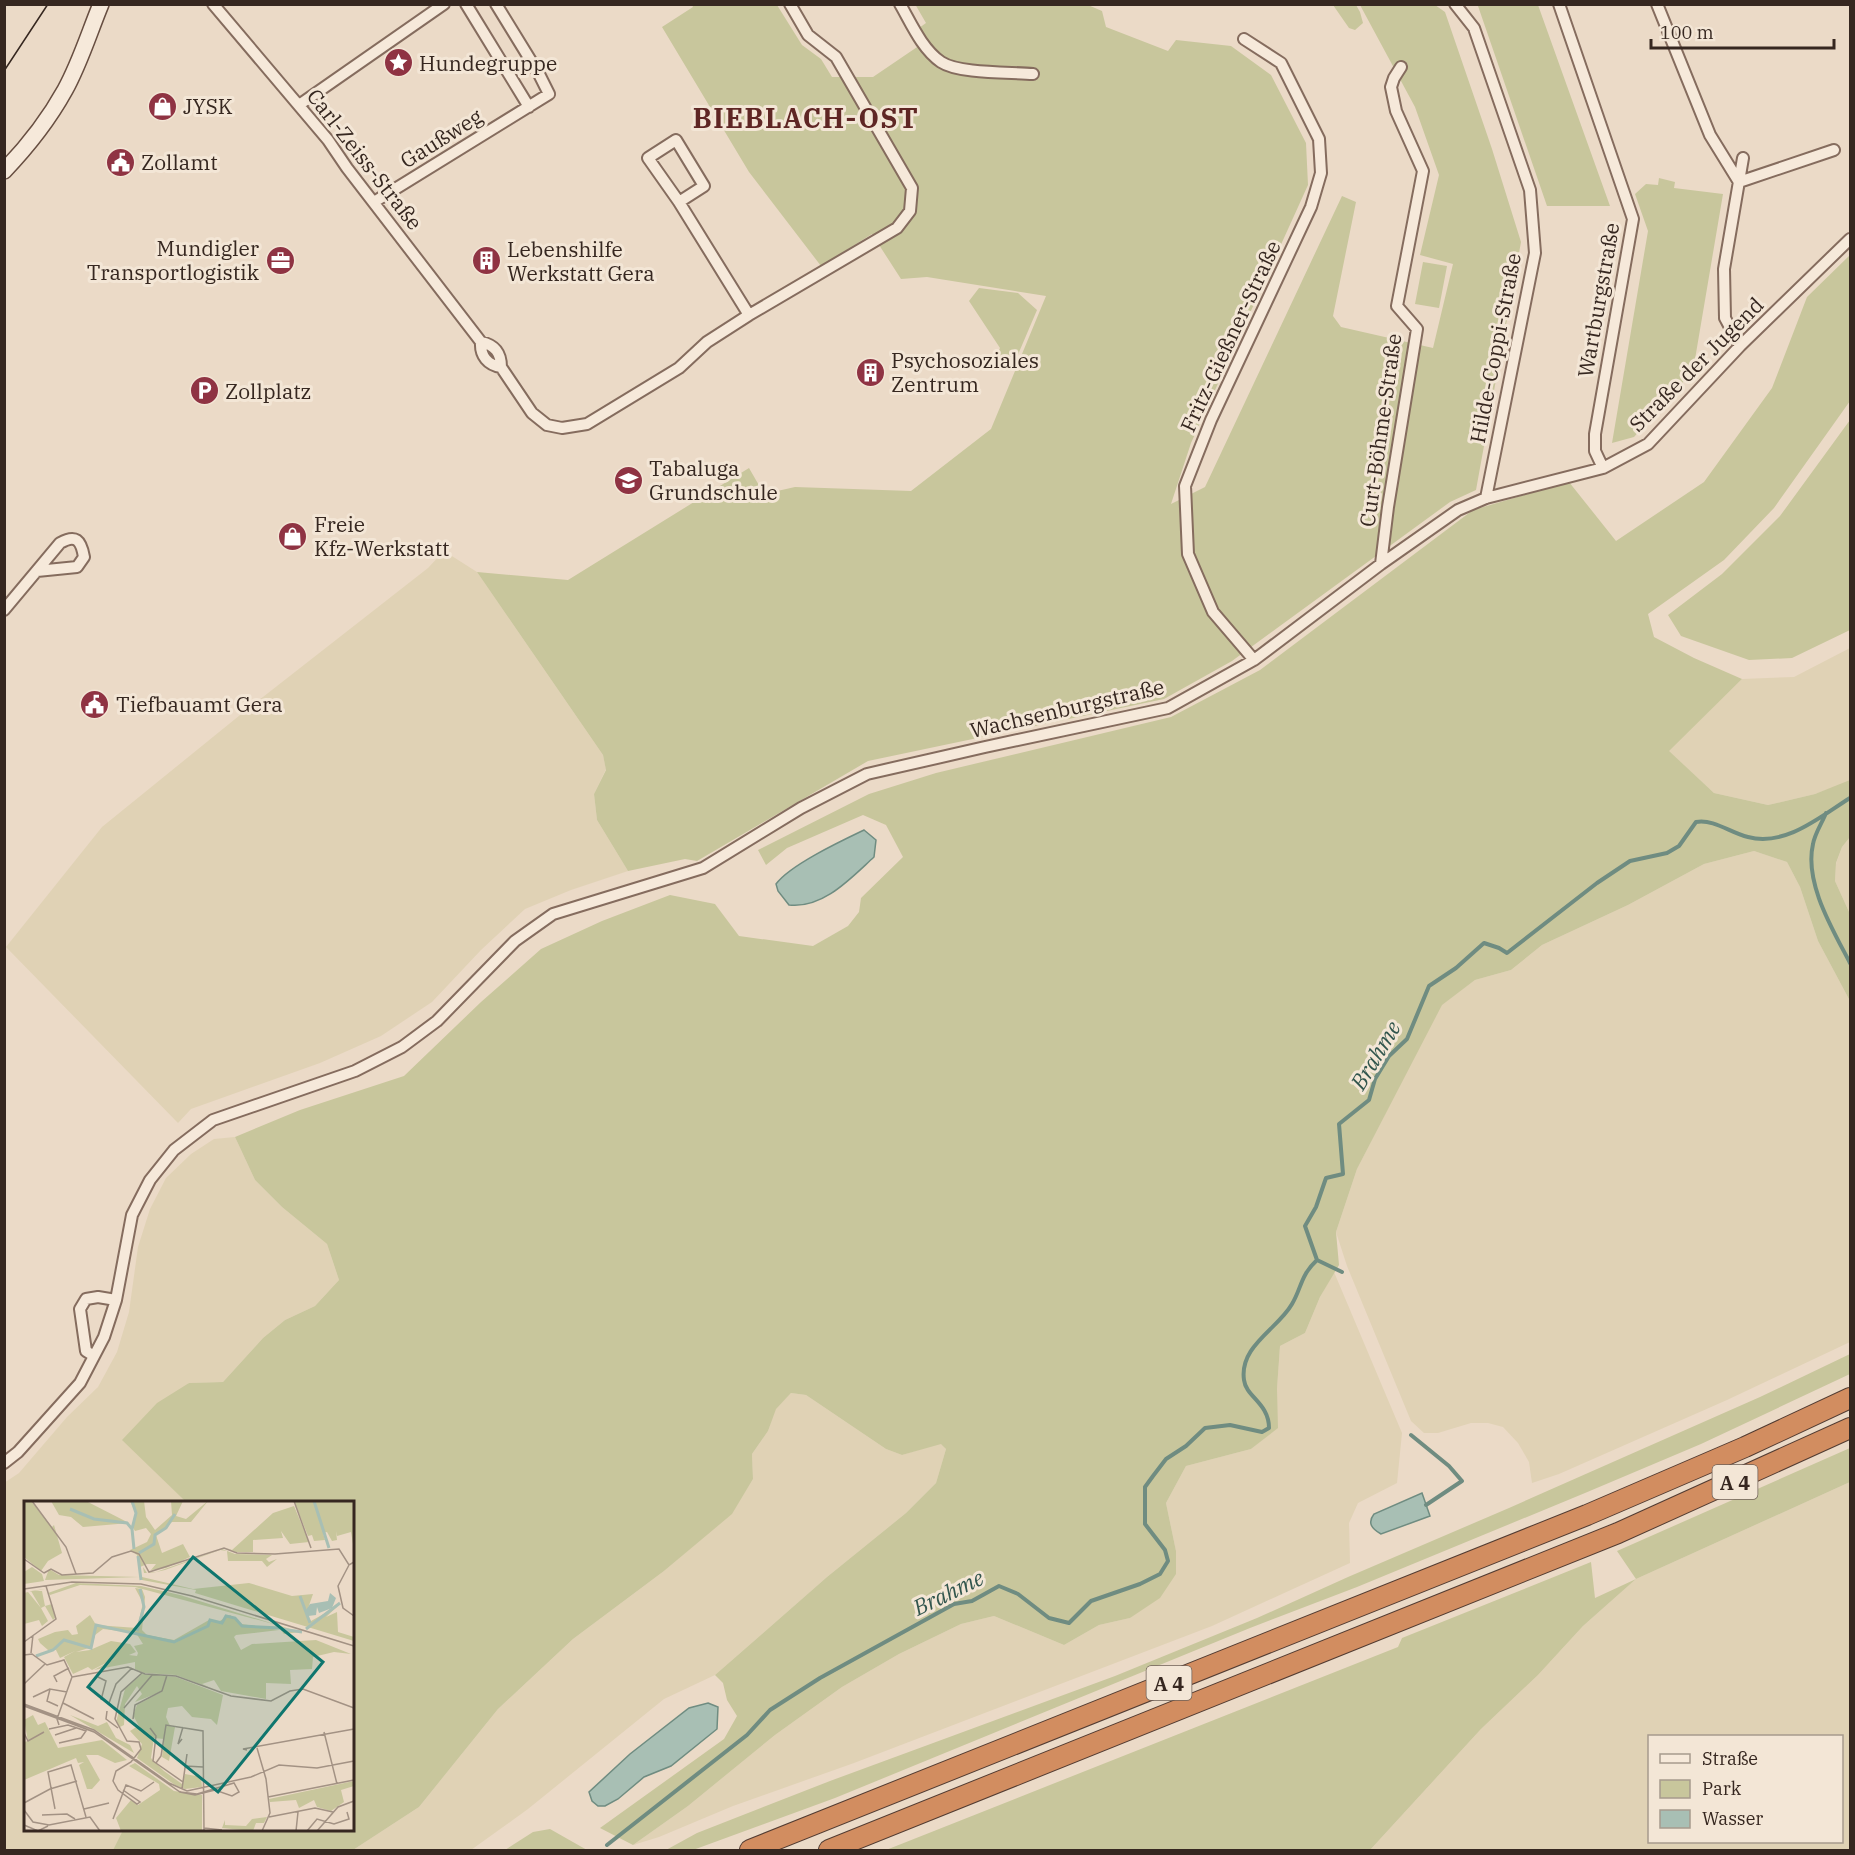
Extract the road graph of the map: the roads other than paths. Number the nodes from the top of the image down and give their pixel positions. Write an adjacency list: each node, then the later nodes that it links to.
1 (101, 4): 18 (main road)
2 (213, 4): 14 (street, Carl-Zeiss-Straße)
3 (444, 4): 14 (street)
4 (466, 4): 15 (street)
5 (496, 4): 15 (street, Gaußweg)
6 (790, 4): 23 (street)
7 (900, 4): 13 (street)
8 (1455, 4): 27 (street, Hilde-Coppi-Straße)
9 (1559, 4): 25 (street, Wartburgstraße)
10 (1657, 4): 19 (street)
11 (1244, 39): 31 (street, Fritz-Gießner-Straße)
12 (1401, 67): 28 (street, Curt-Böhme-Straße)
13 (1033, 74)
14 (299, 105): 20 (street, Carl-Zeiss-Straße)
15 (528, 107): 20 (street, Gaußweg)
16 (1834, 150): 19 (street)
17 (1743, 158): 19 (street)
18 (4, 171)
19 (1739, 182): 24 (street)
20 (374, 202): 23 (street, Carl-Zeiss-Straße)
21 (679, 202): 21 (street); 23 (street)
22 (1851, 239): 24 (street, Straße der Jugend)
23 (749, 315)
24 (1740, 346): 25 (street, Straße der Jugend)
25 (1603, 468): 26 (street, Straße der Jugend)
26 (1548, 483): 27 (street, Wachsenburgstraße)
27 (1486, 498): 28 (street, Wachsenburgstraße)
28 (1381, 564): 31 (street, Wachsenburgstraße)
29 (37, 571): 30 (street)
30 (4, 610)
31 (1254, 660): 32 (street, Wachsenburgstraße)
32 (116, 1300): 33 (street, Wachsenburgstraße); 33 (street)
33 (94, 1356): 36 (street, Wachsenburgstraße)
34 (1851, 1398): 37 (highway, A 4)
35 (1851, 1428): 38 (highway, A 4)
36 (4, 1463)
37 (750, 1851)
38 (829, 1851)

